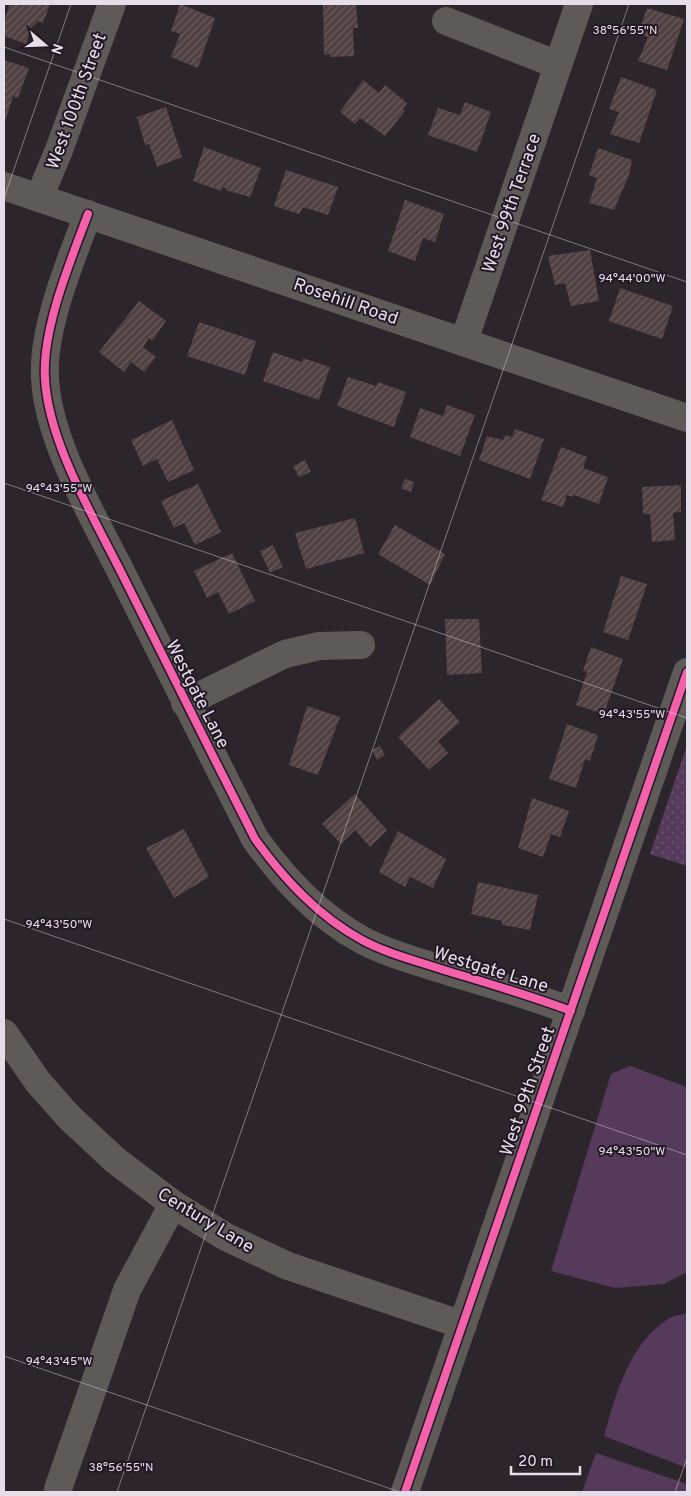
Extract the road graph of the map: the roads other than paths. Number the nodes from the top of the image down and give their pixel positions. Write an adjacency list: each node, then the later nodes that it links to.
1 (112, 4): 6 (street, West 100th Street)
2 (579, 4): 4 (street, West 99th Terrace)
3 (446, 21): 4 (street)
4 (558, 65): 8 (street, West 99th Terrace)
5 (4, 186): 6 (street, Rosehill Road)
6 (39, 198): 7 (street, Rosehill Road)
7 (88, 214): 8 (street, Rosehill Road); 12 (street, Westgate Lane)
8 (464, 341): 9 (street, Rosehill Road)
9 (687, 418)
10 (361, 645): 12 (street, Westgate Lane)
11 (687, 672): 13 (street, West 99th Street)
12 (185, 703): 13 (street, Westgate Lane)
13 (571, 1011): 16 (street, West 99th Street)
14 (4, 1033): 15 (street, Century Lane)
15 (173, 1204): 16 (street, Century Lane); 17 (street)
16 (463, 1325): 18 (street, West 99th Street)
17 (58, 1489)
18 (405, 1492)

